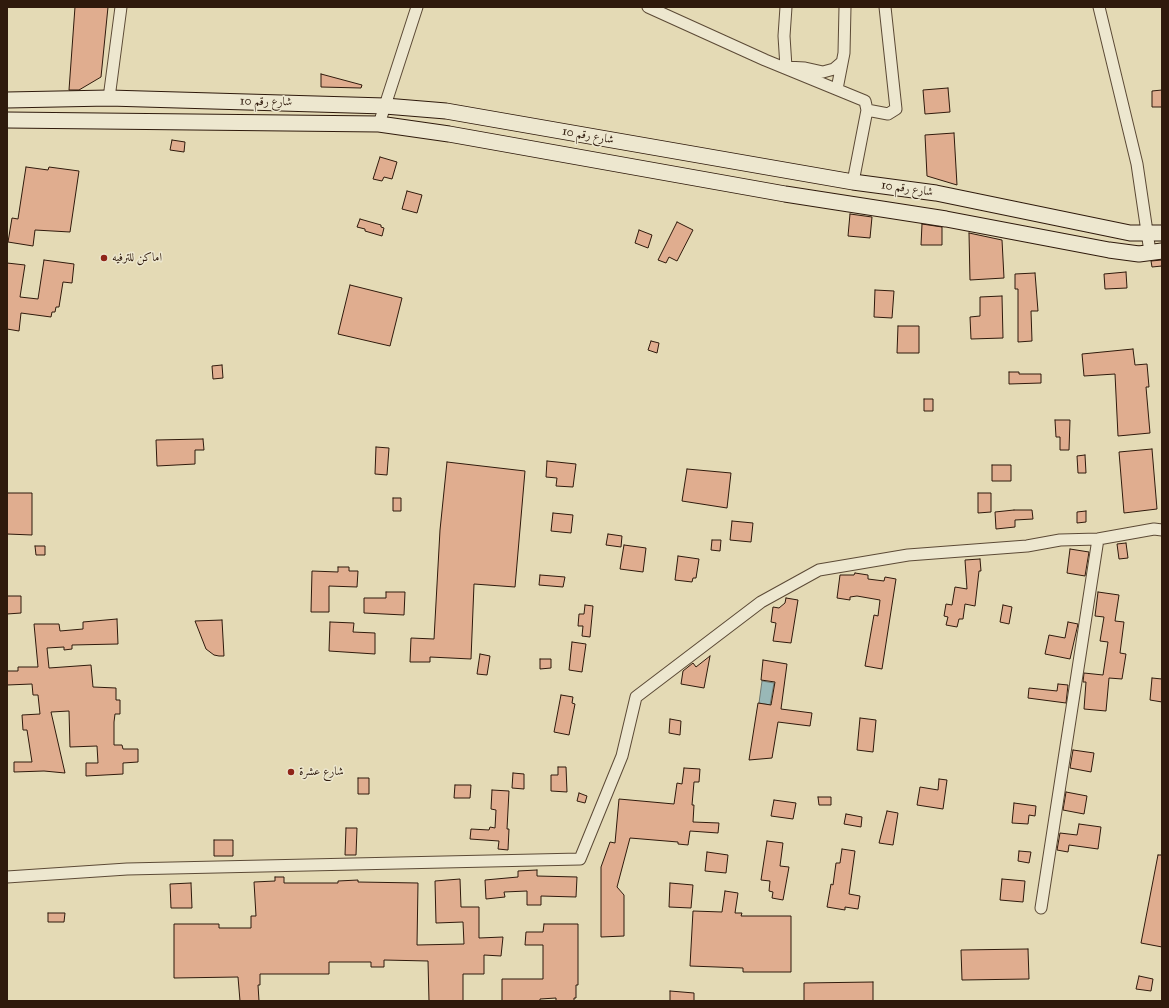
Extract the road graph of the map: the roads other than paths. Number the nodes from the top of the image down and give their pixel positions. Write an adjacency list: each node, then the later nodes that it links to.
1 (121, 7): 11 (street)
2 (417, 7): 13 (street)
3 (648, 7): 9 (street)
4 (786, 7): 9 (street)
5 (845, 7): 8 (street)
6 (885, 7): 14 (street)
7 (1099, 7): 18 (street)
8 (841, 63): 9 (street); 10 (street)
9 (786, 67): 10 (street)
10 (837, 89): 14 (street)
11 (109, 98): 12 (main road, شارع رقم 10); 13 (main road, شارع رقم 10)
12 (7, 100)
13 (385, 106): 16 (street); 17 (main road, شارع رقم 10)
14 (868, 110): 17 (street)
15 (7, 120): 16 (main road, شارع رقم 10)
16 (379, 124): 19 (main road, شارع رقم 10)
17 (852, 182): 18 (main road, شارع رقم 10)
18 (1155, 234): 19 (street)
19 (1156, 251)
20 (1162, 530): 21 (street)
21 (1098, 539): 22 (street); 23 (street)
22 (7, 877)
23 (1041, 908)

